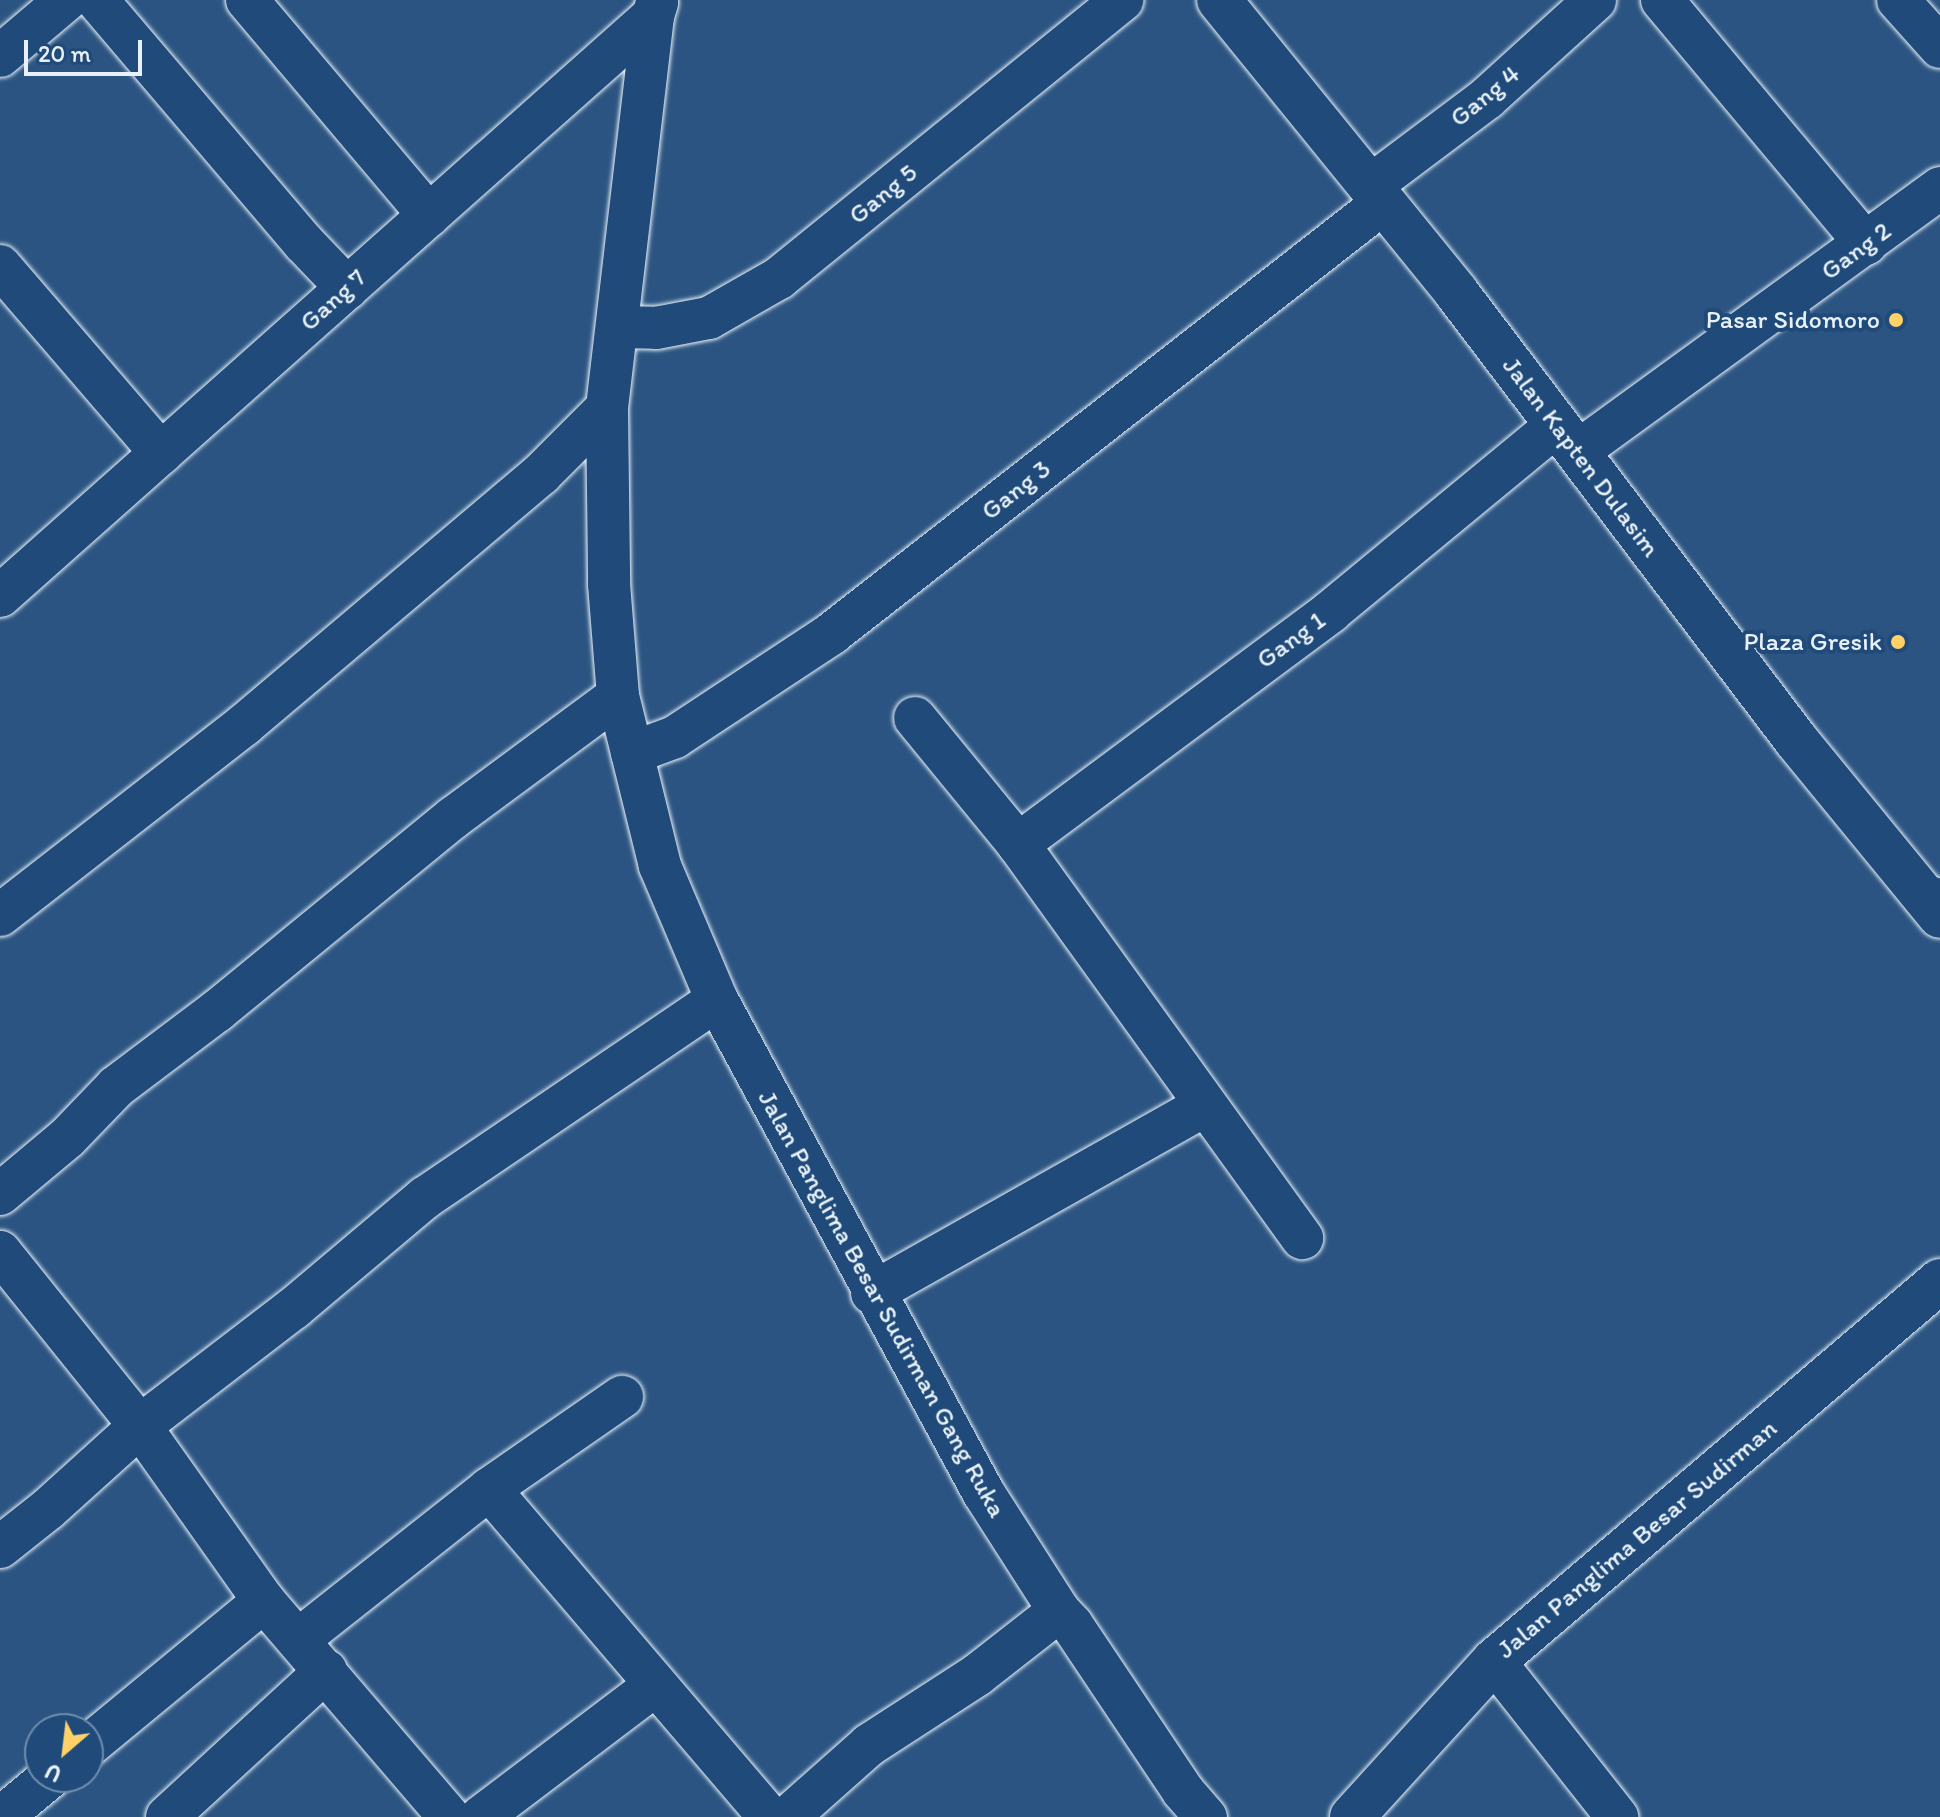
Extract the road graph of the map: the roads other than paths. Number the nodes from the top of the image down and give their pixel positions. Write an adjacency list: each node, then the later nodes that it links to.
1 (66, 0): 11 (street)
2 (97, 0): 17 (street)
3 (247, 0): 14 (street)
4 (1122, 0): 18 (street, Gang 5)
5 (1219, 0): 13 (main road, Jalan Kapten Dulasim)
6 (1595, 0): 13 (street, Gang 4)
7 (1662, 0): 15 (street)
8 (1898, 0): 10 (street)
9 (644, 10): 14 (street, Gang 7); 18 (street, Jalan Panglima Besar Sudirman Gang Ruka)
10 (1940, 47)
11 (0, 56)
12 (1940, 188): 15 (street, Gang 2)
13 (1376, 195): 20 (main road, Jalan Kapten Dulasim); 25 (street, Gang 3)
14 (429, 215): 17 (street, Gang 7)
15 (1866, 244): 20 (street, Gang 2)
16 (0, 266): 21 (street)
17 (347, 288): 21 (street, Gang 7)
18 (617, 327): 19 (street, Jalan Panglima Besar Sudirman Gang Ruka)
19 (607, 408): 23 (street, Jalan Panglima Besar Sudirman Gang Ruka); 28 (street)
20 (1567, 438): 26 (street, Gang 1); 27 (main road, Jalan Kapten Dulasim)
21 (161, 453): 22 (street, Gang 7)
22 (0, 596)
23 (618, 696): 25 (street, Jalan Panglima Besar Sudirman Gang Ruka); 31 (street)
24 (915, 718): 26 (street)
25 (632, 753): 29 (street, Jalan Panglima Besar Sudirman Gang Ruka)
26 (1018, 844): 30 (street)
27 (1935, 905)
28 (0, 915)
29 (717, 1000): 35 (street, Jalan Panglima Besar Sudirman Gang Ruka); 37 (street)
30 (1206, 1105): 32 (street); 35 (street)
31 (0, 1194)
32 (1302, 1238)
33 (0, 1252): 37 (street)
34 (1940, 1281): 43 (main road, Jalan Panglima Besar Sudirman)
35 (872, 1293): 41 (street, Jalan Panglima Besar Sudirman Gang Ruka)
36 (622, 1397): 38 (street)
37 (140, 1426): 39 (street); 40 (street)
38 (489, 1489): 42 (street); 45 (street)
39 (0, 1547)
40 (264, 1601): 42 (street); 46 (street)
41 (1059, 1611): 53 (street); 54 (street, Jalan Panglima Besar Sudirman Gang Ruka)
42 (298, 1640): 44 (street)
43 (1494, 1661): 55 (main road, Jalan Panglima Besar Sudirman); 56 (street)
44 (326, 1671): 49 (street); 50 (street)
45 (654, 1686): 51 (street); 52 (street)
46 (104, 1733)
47 (31, 1793): 48 (street)
48 (2, 1817)
49 (167, 1817)
50 (449, 1817)
51 (481, 1817)
52 (769, 1817)
53 (788, 1817)
54 (1206, 1817)
55 (1352, 1817)
56 (1617, 1817)

